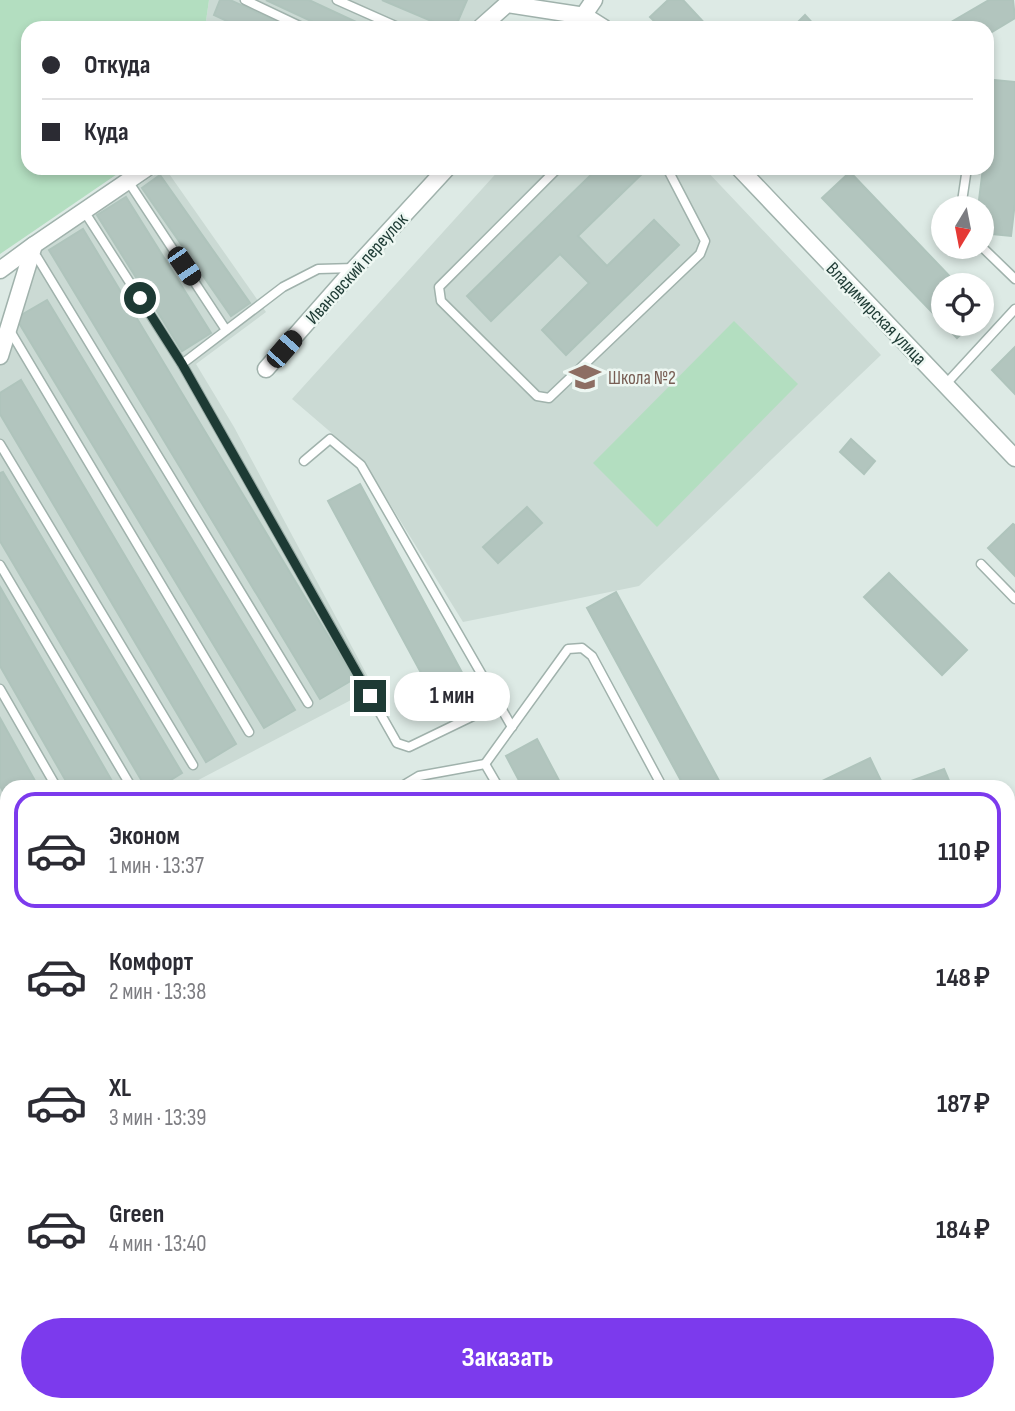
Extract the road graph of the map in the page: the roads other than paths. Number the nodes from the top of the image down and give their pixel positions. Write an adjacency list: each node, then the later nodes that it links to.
1 (245, 0): 5 (lane)
2 (337, 0): 6 (lane)
3 (594, 0): 9 (street)
4 (502, 2): 7 (street); 8 (street)
5 (289, 21)
6 (384, 21)
7 (486, 21)
8 (576, 21)
9 (581, 21)
10 (137, 175): 16 (street)
11 (441, 175): 21 (street, Ивановский переулок)
12 (551, 175): 13 (lane)
13 (671, 175)
14 (746, 175): 30 (street, Владимирская улица)
15 (966, 175): 17 (lane)
16 (128, 181): 18 (street); 26 (lane)
17 (963, 196)
18 (84, 211): 19 (street); 28 (lane)
19 (32, 249): 22 (street); 25 (street); 38 (lane)
20 (994, 259): 23 (lane)
21 (355, 268): 26 (lane); 29 (street, Ивановский переулок)
22 (0, 270)
23 (1015, 279)
24 (1015, 309): 30 (lane)
25 (7, 326): 27 (street); 41 (lane)
26 (226, 330): 28 (lane)
27 (0, 356)
28 (182, 364): 39 (lane)
29 (266, 369)
30 (945, 385): 32 (street, Владимирская улица)
31 (0, 444): 43 (lane)
32 (1015, 458)
33 (304, 461): 39 (lane)
34 (981, 564): 36 (lane)
35 (0, 565): 45 (lane)
36 (1015, 599)
37 (0, 690): 44 (lane)
38 (308, 703)
39 (498, 704): 40 (lane)
40 (512, 727): 42 (lane); 48 (lane)
41 (249, 732)
42 (485, 764): 46 (lane); 47 (lane)
43 (193, 765)
44 (52, 780)
45 (127, 780)
46 (413, 780)
47 (494, 780)
48 (659, 780)

